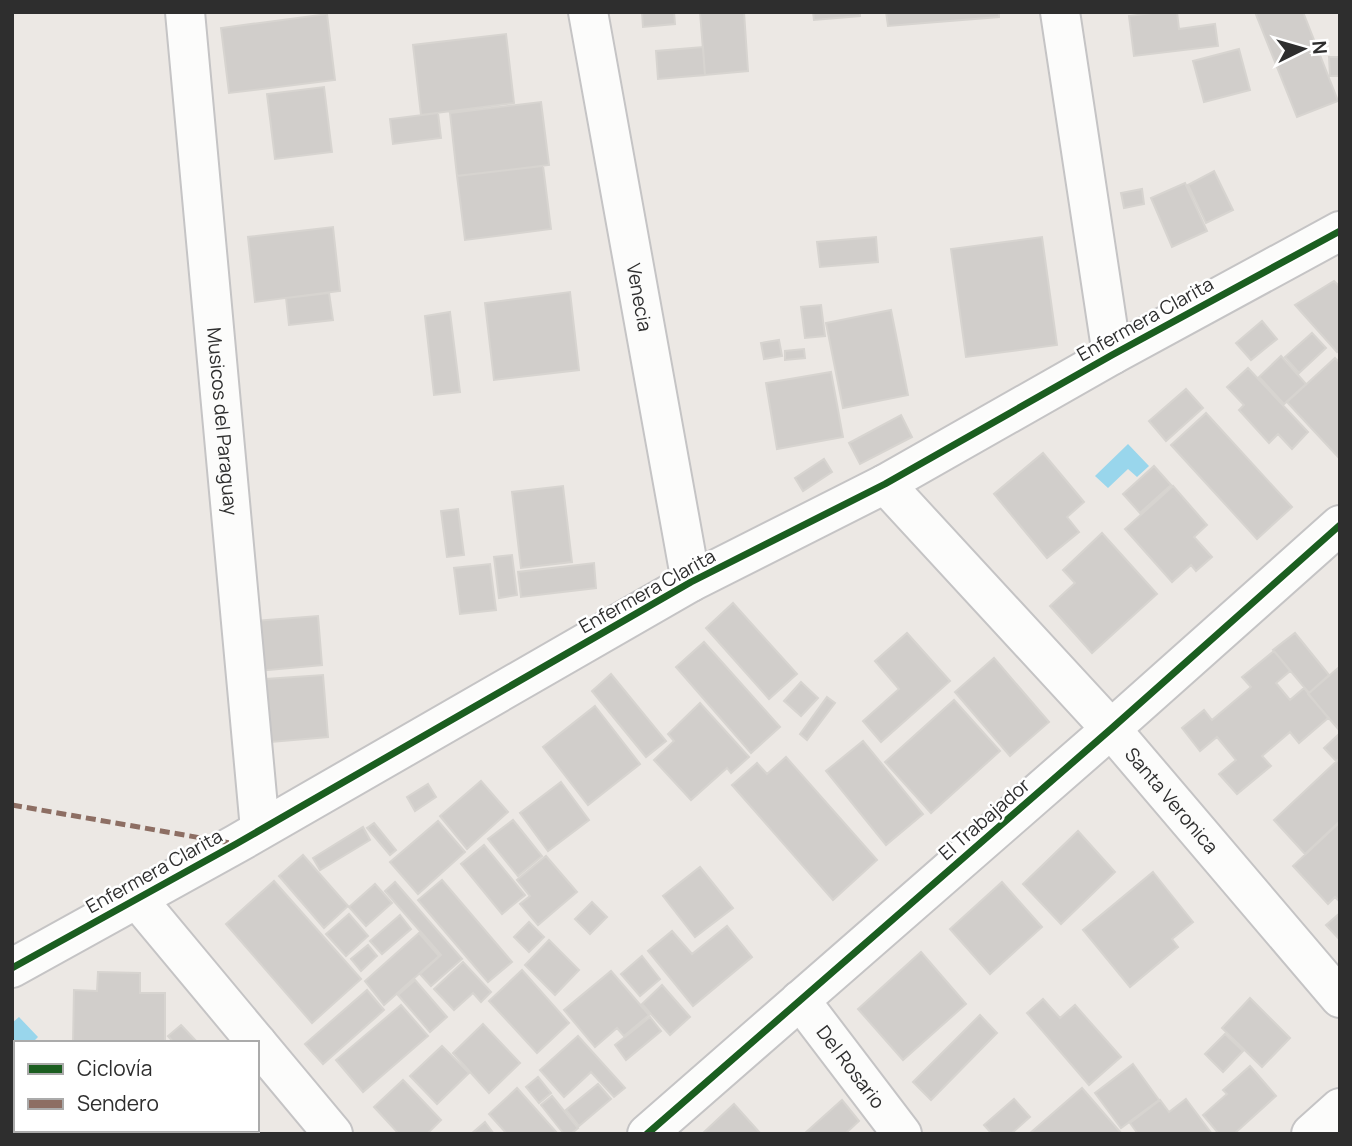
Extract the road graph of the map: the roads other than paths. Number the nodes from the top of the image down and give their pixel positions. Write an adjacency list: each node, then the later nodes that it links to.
1 (185, 12): 10 (street, Musicos del Paraguay)
2 (588, 12): 8 (street, Venecia)
3 (1060, 12): 5 (street)
4 (1340, 231): 5 (street, Enfermera Clarita)
5 (1112, 355): 6 (street, Enfermera Clarita)
6 (885, 484): 8 (street, Enfermera Clarita); 9 (street, Santa Veronica)
7 (1340, 525): 9 (street, El Trabajador)
8 (691, 582): 10 (street, Enfermera Clarita)
9 (1111, 729): 13 (street, Santa Veronica); 14 (street, El Trabajador)
10 (260, 829): 11 (street, Enfermera Clarita)
11 (137, 900): 12 (street, Enfermera Clarita); 15 (street)
12 (12, 968)
13 (1340, 998)
14 (800, 1000): 19 (street, El Trabajador); 20 (street, Del Rosario)
15 (255, 1041)
16 (259, 1045): 18 (street)
17 (1340, 1108): 21 (street)
18 (332, 1134)
19 (647, 1134)
20 (902, 1134)
21 (1311, 1134)

